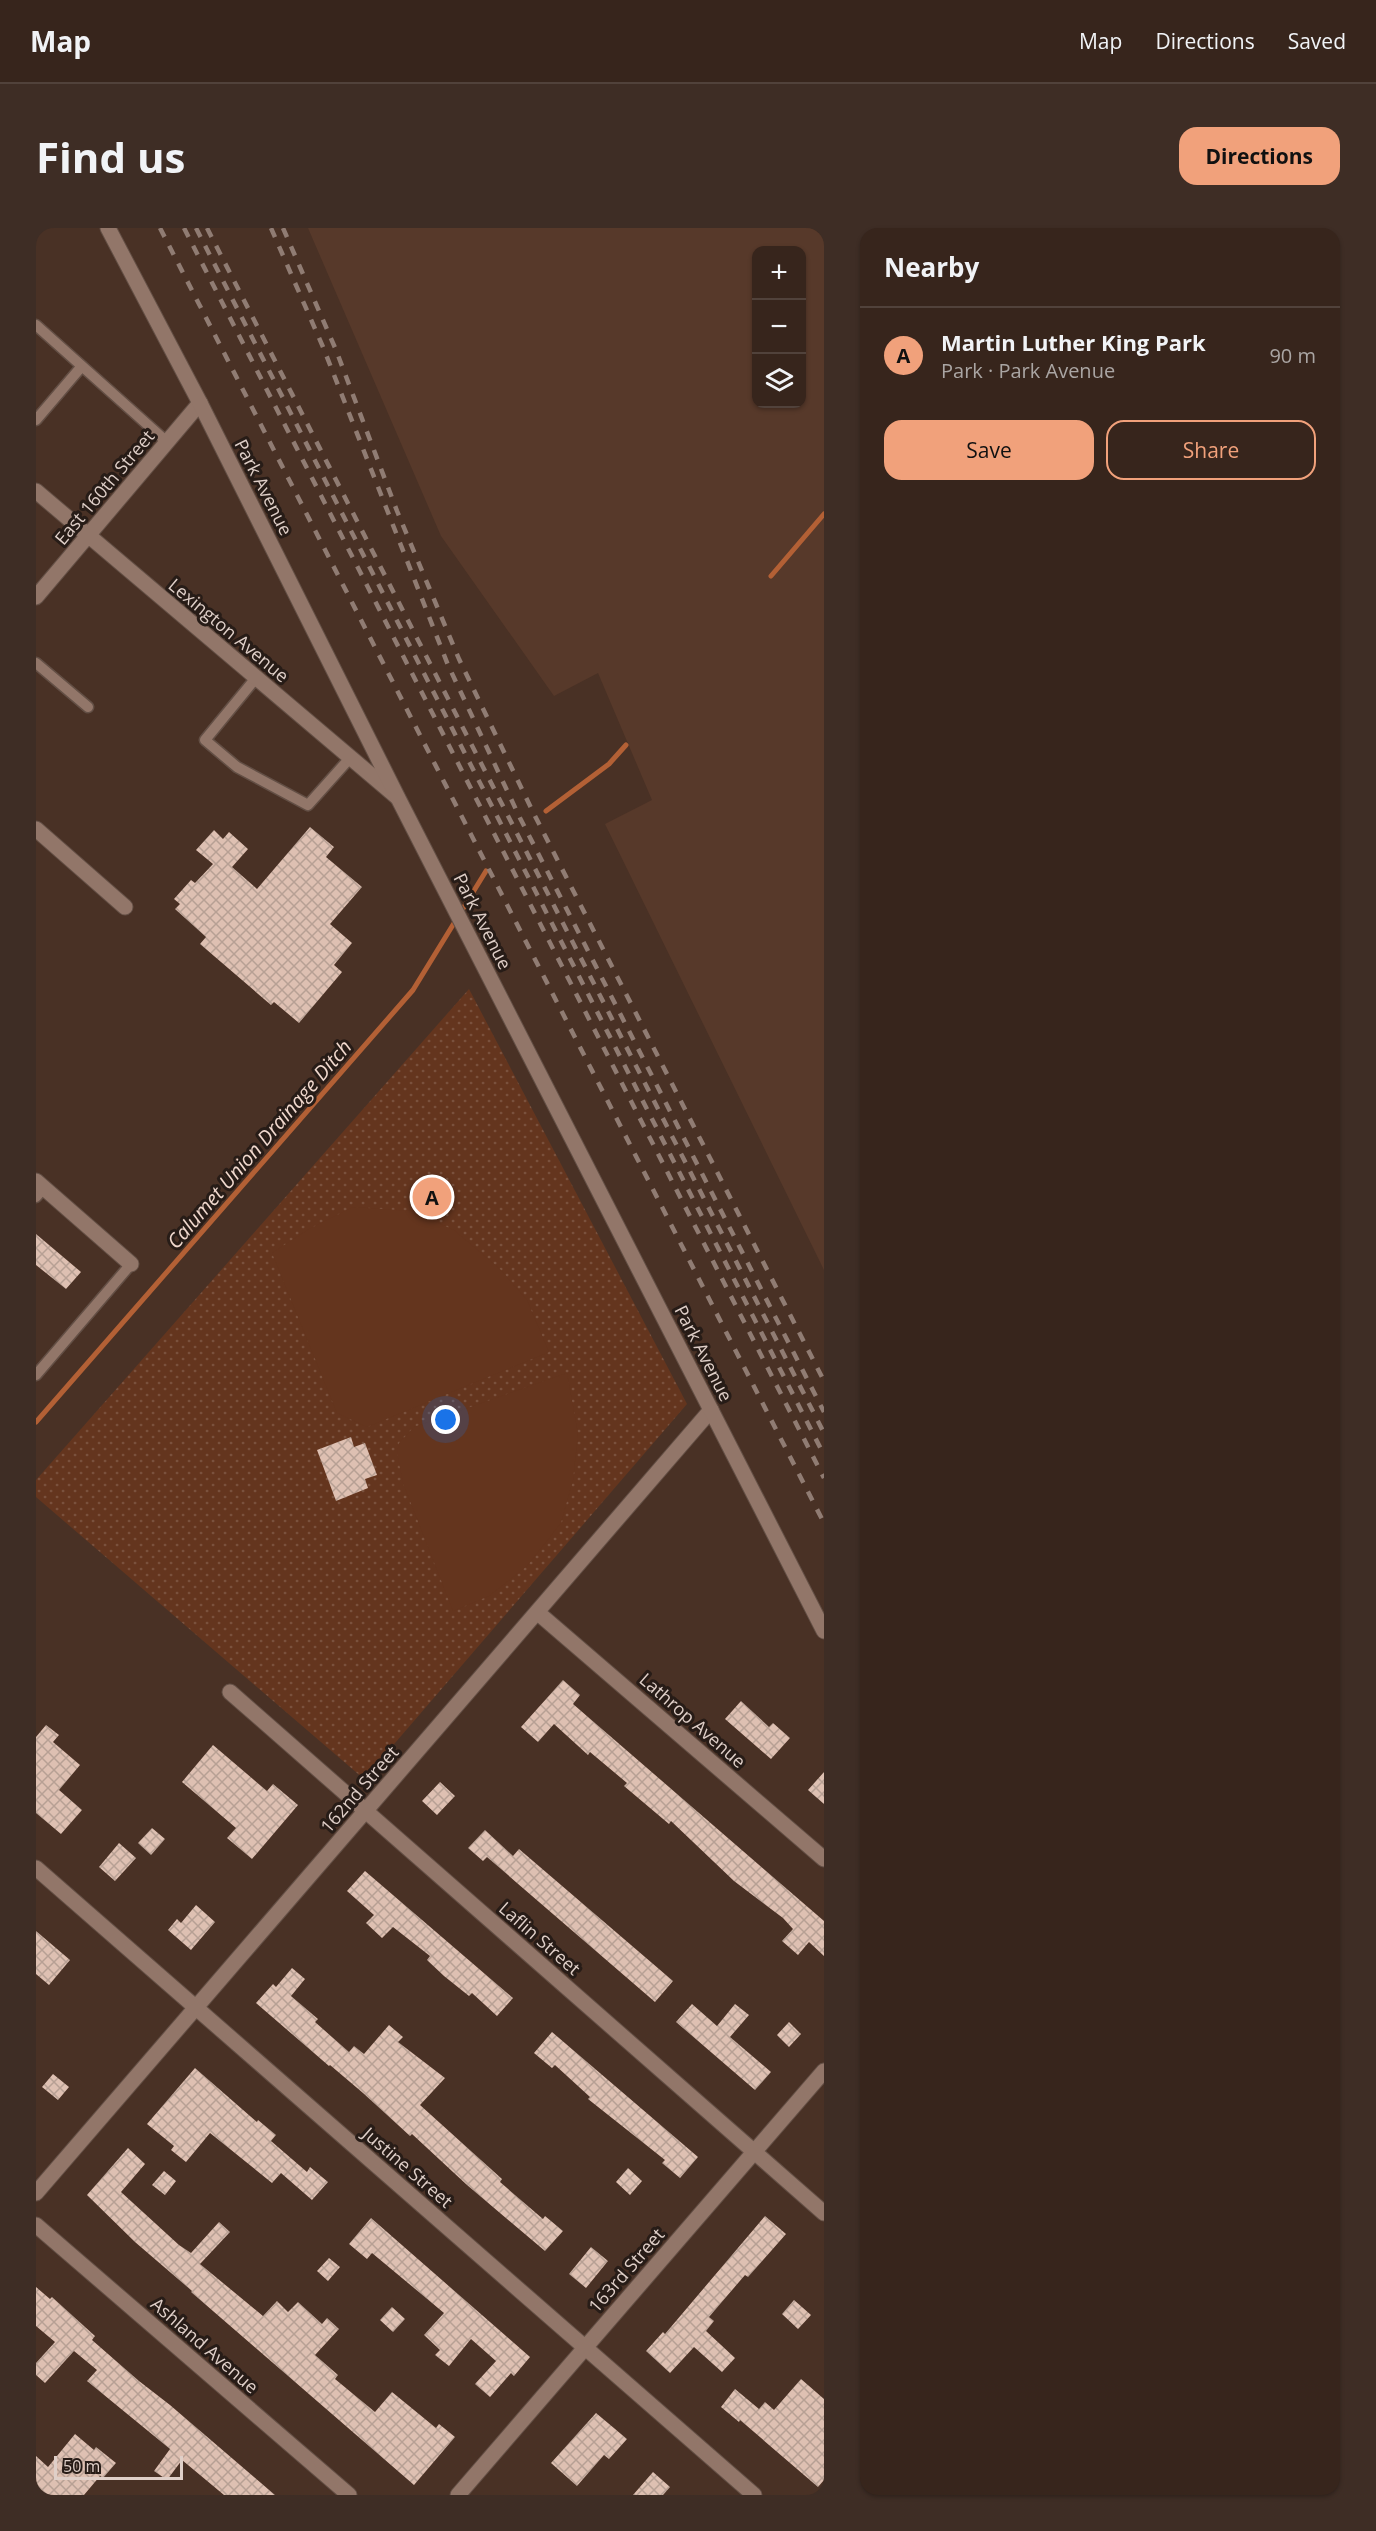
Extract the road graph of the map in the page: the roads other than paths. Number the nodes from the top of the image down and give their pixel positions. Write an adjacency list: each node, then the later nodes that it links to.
1 (108, 228): 4 (street, Park Avenue)
2 (36, 325): 3 (lane)
3 (82, 366): 5 (lane); 6 (lane)
4 (200, 403): 6 (street, East 160th Street); 14 (street, Park Avenue)
5 (36, 420)
6 (168, 442): 8 (street, East 160th Street)
7 (36, 491): 8 (street, Lexington Avenue)
8 (88, 536): 9 (street, East 160th Street); 11 (street, Lexington Avenue)
9 (36, 597)
10 (36, 663): 12 (lane)
11 (256, 678): 13 (street, Lexington Avenue); 13 (lane)
12 (88, 707)
13 (350, 758): 14 (street, Lexington Avenue)
14 (398, 798): 20 (street, Park Avenue)
15 (36, 830): 16 (street)
16 (125, 907)
17 (39, 1189): 18 (street)
18 (132, 1264): 19 (lane)
19 (36, 1375)
20 (711, 1410): 21 (street, 162nd Street); 22 (street, Park Avenue)
21 (537, 1612): 24 (street, 162nd Street); 25 (street, Lathrop Avenue)
22 (824, 1631)
23 (230, 1692): 24 (street, Laflin Street)
24 (365, 1811): 27 (street, 162nd Street); 29 (street, Laflin Street)
25 (824, 1859)
26 (36, 1868): 27 (street, Justine Street)
27 (195, 2008): 30 (street, 162nd Street); 33 (street, Justine Street)
28 (824, 2071): 29 (street, 163rd Street)
29 (754, 2152): 31 (street, Laflin Street); 33 (street, 163rd Street)
30 (36, 2193)
31 (824, 2213)
32 (36, 2225): 34 (street, Ashland Avenue)
33 (585, 2348): 35 (street, 163rd Street); 36 (street, Justine Street)
34 (350, 2495)
35 (458, 2495)
36 (754, 2495)

